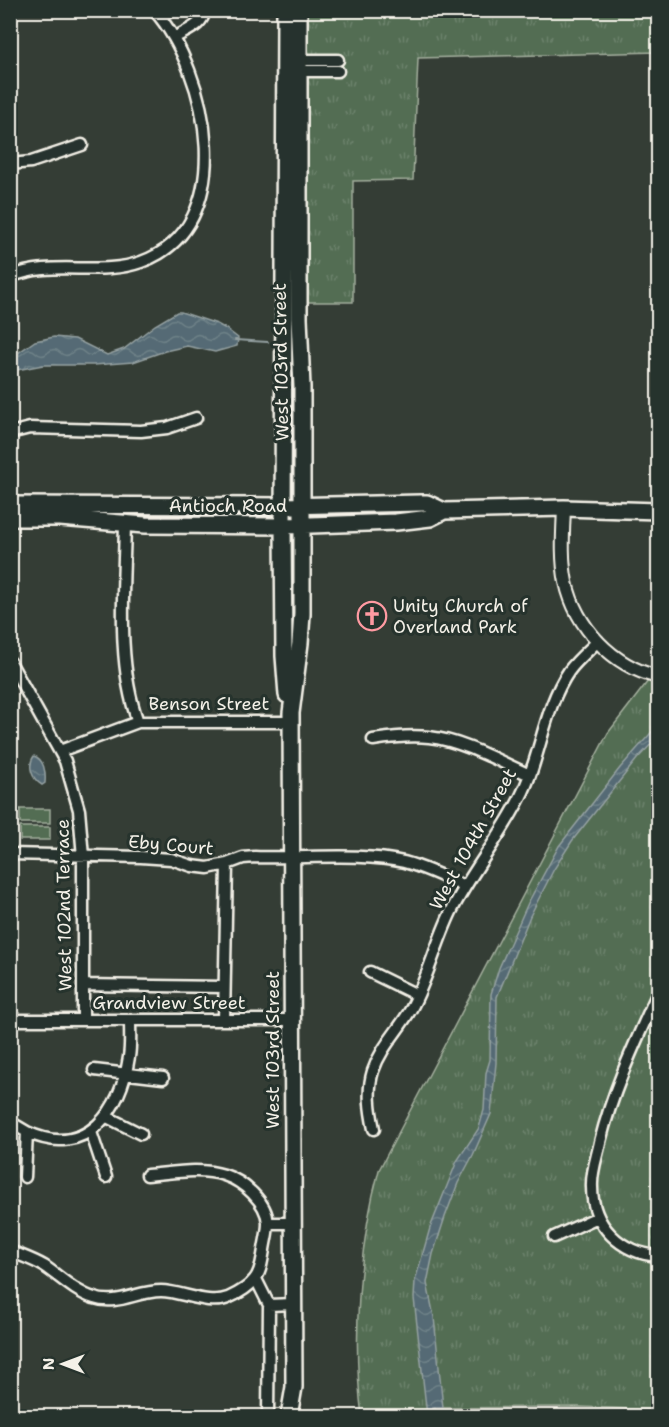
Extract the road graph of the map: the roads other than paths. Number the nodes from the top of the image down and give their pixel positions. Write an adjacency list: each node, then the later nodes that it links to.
1 (173, 10): 5 (street)
2 (204, 10): 6 (street)
3 (285, 10): 7 (main road, West 103rd Street)
4 (299, 10): 7 (main road, West 103rd Street)
5 (157, 14): 6 (street)
6 (174, 38): 11 (street)
7 (295, 66): 8 (street); 15 (main road, West 103rd Street); 16 (main road, West 103rd Street)
8 (338, 66)
9 (82, 145): 10 (street)
10 (10, 164)
11 (10, 277)
12 (196, 418): 13 (street)
13 (10, 433)
14 (10, 505): 15 (main road, Antioch Road)
15 (283, 506): 16 (main road, Antioch Road); 23 (main road, West 103rd Street)
16 (302, 506): 18 (main road, Antioch Road); 22 (main road, West 103rd Street)
17 (564, 508): 18 (main road, Antioch Road); 19 (main road, Antioch Road); 24 (street)
18 (444, 511): 22 (main road, Antioch Road)
19 (658, 511)
20 (10, 518): 21 (main road, Antioch Road)
21 (125, 523): 23 (main road, Antioch Road); 30 (street)
22 (302, 525): 23 (main road, Antioch Road); 25 (main road, West 103rd Street)
23 (283, 526): 27 (main road, West 103rd Street)
24 (598, 641): 28 (street); 33 (street, West 104th Street)
25 (298, 662): 27 (main road); 29 (main road, West 103rd Street)
26 (11, 665): 32 (street, West 102nd Terrace)
27 (285, 677): 29 (main road, West 103rd Street)
28 (658, 677)
29 (291, 717): 30 (street, Benson Street); 36 (main road, West 103rd Street)
30 (138, 722): 32 (street, Benson Street)
31 (373, 740): 33 (street)
32 (60, 750): 35 (street, West 102nd Terrace)
33 (530, 775): 38 (street, West 104th Street)
34 (10, 854): 35 (street, Eby Court)
35 (82, 857): 37 (street, Eby Court); 40 (street, West 102nd Terrace)
36 (291, 858): 37 (street, Eby Court); 38 (street, Eby Court); 48 (main road, West 103rd Street)
37 (227, 864): 41 (street)
38 (465, 887): 43 (street, West 104th Street)
39 (370, 972): 43 (street)
40 (83, 985): 41 (street); 45 (street, West 102nd Terrace)
41 (225, 987): 47 (street)
42 (658, 992): 61 (street)
43 (417, 995): 54 (street, West 104th Street)
44 (10, 1020): 45 (street, Grandview Street)
45 (82, 1020): 46 (street, Grandview Street)
46 (130, 1020): 47 (street, Grandview Street); 50 (street)
47 (224, 1020): 48 (street, Grandview Street)
48 (292, 1020): 63 (main road, West 103rd Street)
49 (94, 1070): 50 (street)
50 (125, 1073): 51 (street); 52 (street)
51 (163, 1078)
52 (106, 1118): 56 (street); 57 (street)
53 (10, 1122): 55 (street)
54 (374, 1130)
55 (27, 1132): 56 (street); 59 (street)
56 (91, 1132): 60 (street)
57 (141, 1134)
58 (147, 1175): 62 (street)
59 (25, 1177)
60 (106, 1177)
61 (598, 1216): 64 (street); 66 (street)
62 (268, 1222): 63 (street); 67 (street)
63 (293, 1222): 68 (main road, West 103rd Street)
64 (554, 1237)
65 (13, 1255): 67 (street)
66 (658, 1256)
67 (256, 1279): 69 (street)
68 (293, 1304): 69 (street); 70 (main road, West 103rd Street)
69 (269, 1305): 71 (street)
70 (294, 1387): 72 (main road, West 103rd Street); 73 (main road, West 103rd Street)
71 (268, 1416)
72 (289, 1416)
73 (300, 1416)

